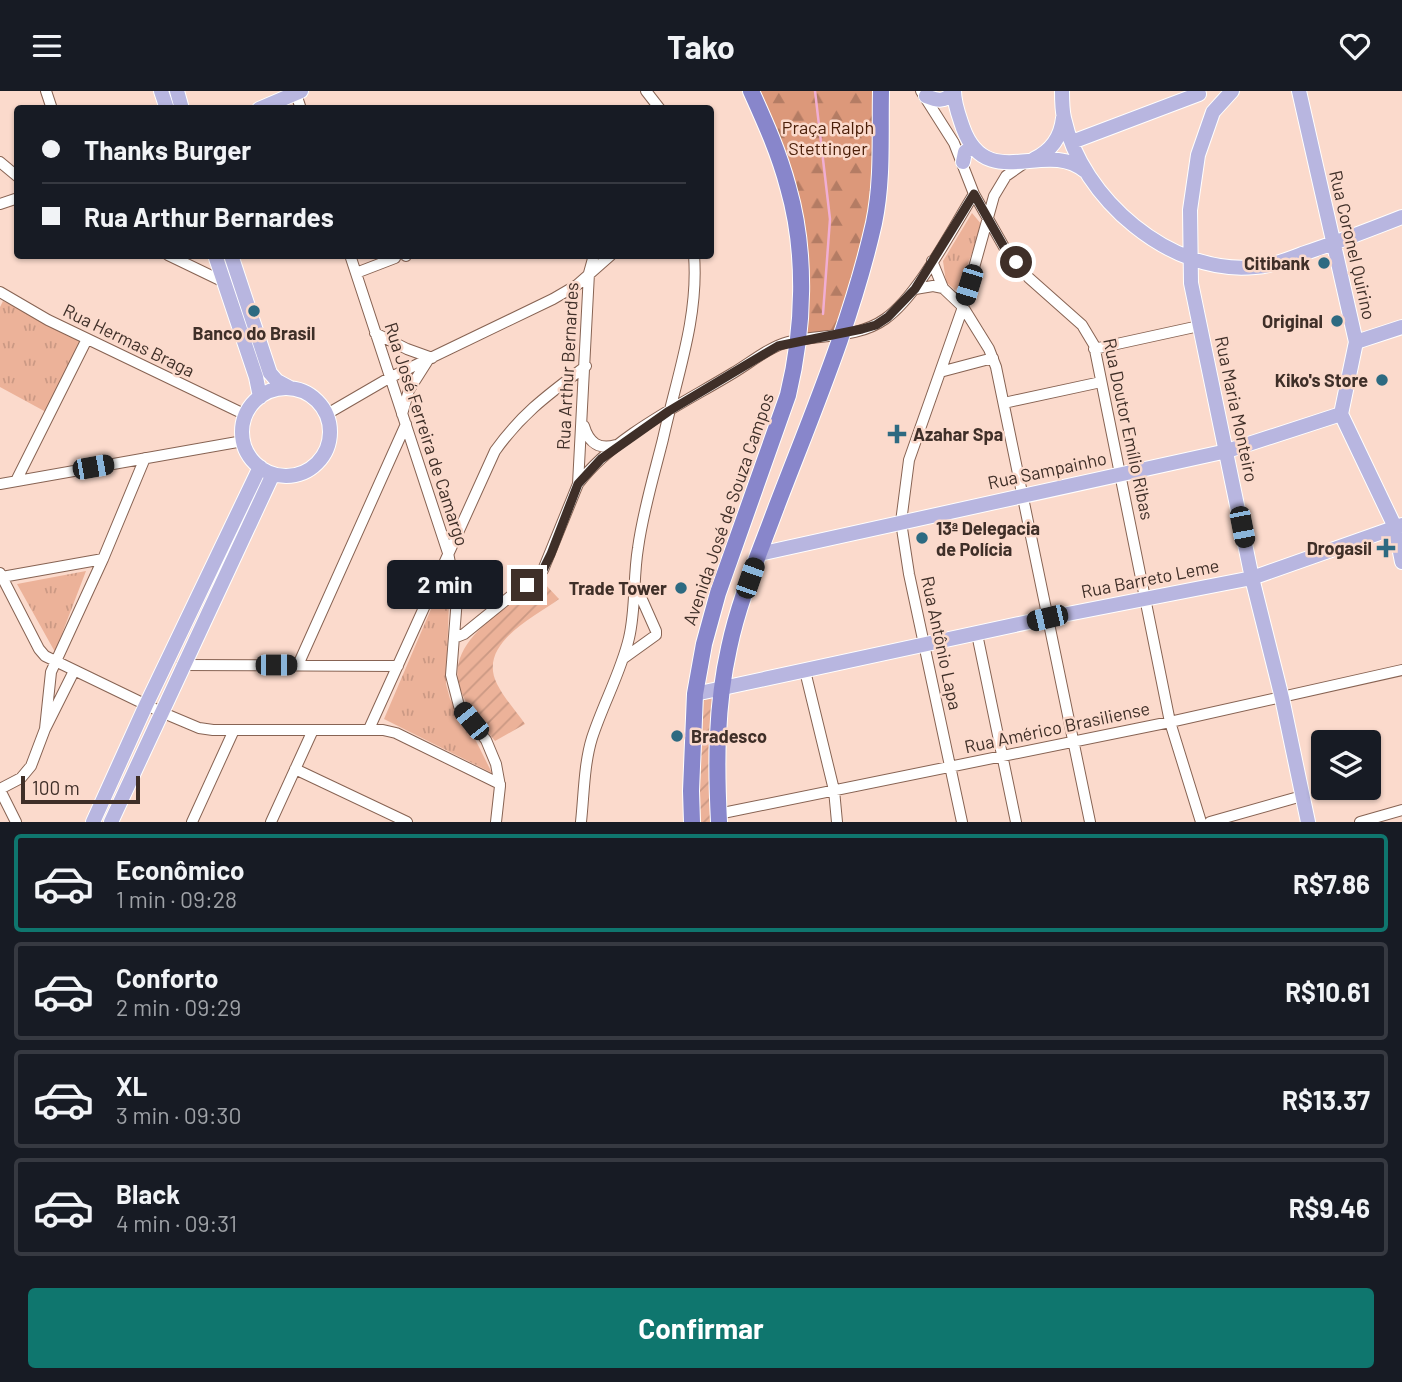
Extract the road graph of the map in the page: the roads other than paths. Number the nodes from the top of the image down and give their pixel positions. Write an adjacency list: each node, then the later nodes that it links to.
1 (646, 91): 12 (street)
2 (751, 91): 50 (highway, Avenida José de Souza Campos)
3 (881, 91): 48 (highway)
4 (1062, 91): 14 (main road)
5 (1232, 91): 13 (main road, Rua Maria Monteiro)
6 (1299, 91): 25 (main road, Rua Coronel Quirino)
7 (297, 92): 11 (main road)
8 (954, 92): 10 (main road); 16 (main road)
9 (1198, 93): 13 (main road); 15 (main road)
10 (923, 94): 18 (street, Rua Doutor Emílio Ribas)
11 (267, 105)
12 (657, 105)
13 (1213, 112): 26 (main road, Rua Maria Monteiro)
14 (1063, 116): 15 (main road); 19 (main road)
15 (1072, 142): 20 (main road)
16 (972, 147): 18 (main road); 19 (main road)
17 (0, 162): 21 (street)
18 (963, 162): 22 (street, Rua Doutor Emílio Ribas)
19 (1026, 162): 20 (main road); 24 (street, Rua Antônio Lapa)
20 (1087, 173): 26 (main road)
21 (14, 174)
22 (974, 194): 24 (street, Rua Doutor Emílio Ribas); 36 (street)
23 (1402, 217): 25 (main road)
24 (989, 219): 44 (street, Rua Antônio Lapa); 52 (street, Rua Doutor Emílio Ribas)
25 (1333, 244): 26 (main road); 51 (main road, Rua Coronel Quirino)
26 (1189, 258): 45 (main road, Rua Maria Monteiro)
27 (176, 259): 37 (street)
28 (213, 259): 37 (street)
29 (216, 259): 40 (main road)
30 (232, 259): 59 (main road)
31 (351, 259): 38 (street, Rua José Ferreira de Camargo)
32 (394, 259): 38 (street)
33 (593, 259): 39 (street, Rua Arthur Bernardes)
34 (606, 259): 39 (street)
35 (694, 259): 62 (street)
36 (932, 261): 41 (street); 42 (street)
37 (198, 270): 40 (street)
38 (356, 273): 47 (street, Rua José Ferreira de Camargo)
39 (589, 273): 53 (street); 55 (street, Rua Arthur Bernardes)
40 (224, 282): 60 (main road)
41 (943, 288): 42 (street); 44 (street)
42 (915, 289): 48 (street)
43 (0, 292): 49 (street, Rua Hermas Braga)
44 (963, 307): 54 (street); 56 (street, Rua Antônio Lapa)
45 (1199, 326): 52 (street); 70 (main road, Rua Maria Monteiro)
46 (1402, 327): 51 (main road)
47 (375, 333): 53 (street); 57 (street, Rua José Ferreira de Camargo)
48 (842, 334): 50 (street); 82 (highway)
49 (87, 339): 65 (street, Rua Hermas Braga); 74 (street)
50 (798, 340): 62 (street); 77 (highway, Avenida José de Souza Campos)
51 (1356, 342): 64 (main road, Rua Coronel Quirino)
52 (1094, 349): 58 (street, Rua Doutor Emílio Ribas)
53 (430, 358): 57 (street); 67 (street)
54 (993, 358): 56 (street); 61 (street)
55 (586, 366): 66 (street, Rua Arthur Bernardes); 81 (street)
56 (940, 372): 79 (street, Rua Antônio Lapa)
57 (389, 378): 63 (street); 67 (street, Rua José Ferreira de Camargo)
58 (1101, 382): 61 (street); 73 (street, Rua Doutor Emílio Ribas)
59 (292, 389): 60 (main road); 63 (main road)
60 (260, 397): 65 (main road)
61 (1004, 403): 78 (street)
62 (669, 411): 69 (street); 87 (street)
63 (327, 414): 72 (main road)
64 (1341, 414): 70 (main road, Rua Sampainho); 80 (main road)
65 (246, 415): 68 (main road)
66 (582, 416): 69 (street); 76 (street, Rua Arthur Bernardes)
67 (404, 419): 81 (street, Rua José Ferreira de Camargo); 96 (street)
68 (243, 442): 71 (street); 72 (main road)
69 (622, 443): 76 (street)
70 (1227, 451): 73 (main road, Rua Sampainho); 86 (main road, Rua Maria Monteiro)
71 (145, 458): 74 (street); 83 (street)
72 (267, 471): 95 (main road); 104 (main road)
73 (1121, 474): 78 (main road, Rua Sampainho); 88 (street, Rua Doutor Emílio Ribas)
74 (16, 481): 75 (street)
75 (0, 484)
76 (578, 484): 91 (street, Rua Arthur Bernardes)
77 (756, 484): 82 (highway); 102 (highway, Avenida José de Souza Campos)
78 (1023, 495): 79 (main road, Rua Sampainho); 89 (street)
79 (901, 522): 82 (main road, Rua Sampainho); 92 (street, Rua Antônio Lapa)
80 (1398, 526): 84 (main road); 86 (main road, Rua Barreto Leme)
81 (448, 553): 91 (street, Rua José Ferreira de Camargo); 97 (street)
82 (759, 554): 101 (highway)
83 (103, 559): 85 (street); 94 (street)
84 (1402, 562)
85 (1, 575): 94 (street)
86 (1252, 578): 88 (main road, Rua Barreto Leme); 103 (main road, Rua Maria Monteiro)
87 (635, 584): 93 (street); 93 (street)
88 (1145, 599): 89 (main road, Rua Barreto Leme); 106 (street, Rua Doutor Emílio Ribas)
89 (1047, 618): 90 (main road, Rua Barreto Leme); 111 (street)
90 (977, 634): 92 (main road, Rua Barreto Leme); 112 (street)
91 (454, 638): 115 (street, Rua José Ferreira de Camargo)
92 (925, 646): 100 (main road, Rua Barreto Leme); 113 (street, Rua Antônio Lapa)
93 (624, 658): 128 (street)
94 (56, 662): 99 (street); 107 (street)
95 (182, 665): 96 (street); 105 (main road)
96 (298, 666): 97 (street)
97 (398, 666): 108 (street)
98 (1402, 670): 103 (street, Rua Américo Brasiliense)
99 (74, 671): 104 (street); 107 (street)
100 (805, 671): 101 (main road, Rua Barreto Leme); 117 (street)
101 (721, 688): 102 (main road, Rua Barreto Leme); 120 (highway)
102 (695, 694): 129 (highway, Avenida José de Souza Campos)
103 (1282, 698): 106 (street, Rua Américo Brasiliense); 118 (main road, Rua Maria Monteiro)
104 (146, 705): 105 (street); 122 (main road)
105 (161, 712): 109 (street); 123 (main road)
106 (1170, 722): 111 (street, Rua Américo Brasiliense); 134 (street, Rua Doutor Emílio Ribas)
107 (45, 729): 116 (street)
108 (369, 729): 110 (street); 115 (street)
109 (234, 730): 110 (street); 124 (street)
110 (313, 730): 114 (street)
111 (1072, 742): 112 (street, Rua Américo Brasiliense); 133 (street)
112 (1002, 756): 113 (street, Rua Américo Brasiliense); 132 (street)
113 (950, 767): 117 (street, Rua Américo Brasiliense); 131 (street, Rua Antônio Lapa)
114 (295, 769): 125 (street); 126 (street)
115 (500, 784): 127 (street, Rua José Ferreira de Camargo)
116 (0, 790): 121 (street)
117 (834, 790): 120 (street, Rua Américo Brasiliense); 130 (street)
118 (1302, 796): 135 (street); 136 (main road, Rua Maria Monteiro)
119 (1402, 810): 137 (street)
120 (719, 818)
121 (16, 822)
122 (93, 822)
123 (111, 822)
124 (192, 822)
125 (271, 822)
126 (407, 822)
127 (496, 822)
128 (581, 822)
129 (692, 822)
130 (837, 822)
131 (962, 822)
132 (1016, 822)
133 (1090, 822)
134 (1201, 822)
135 (1210, 822)
136 (1308, 822)
137 (1360, 822)

